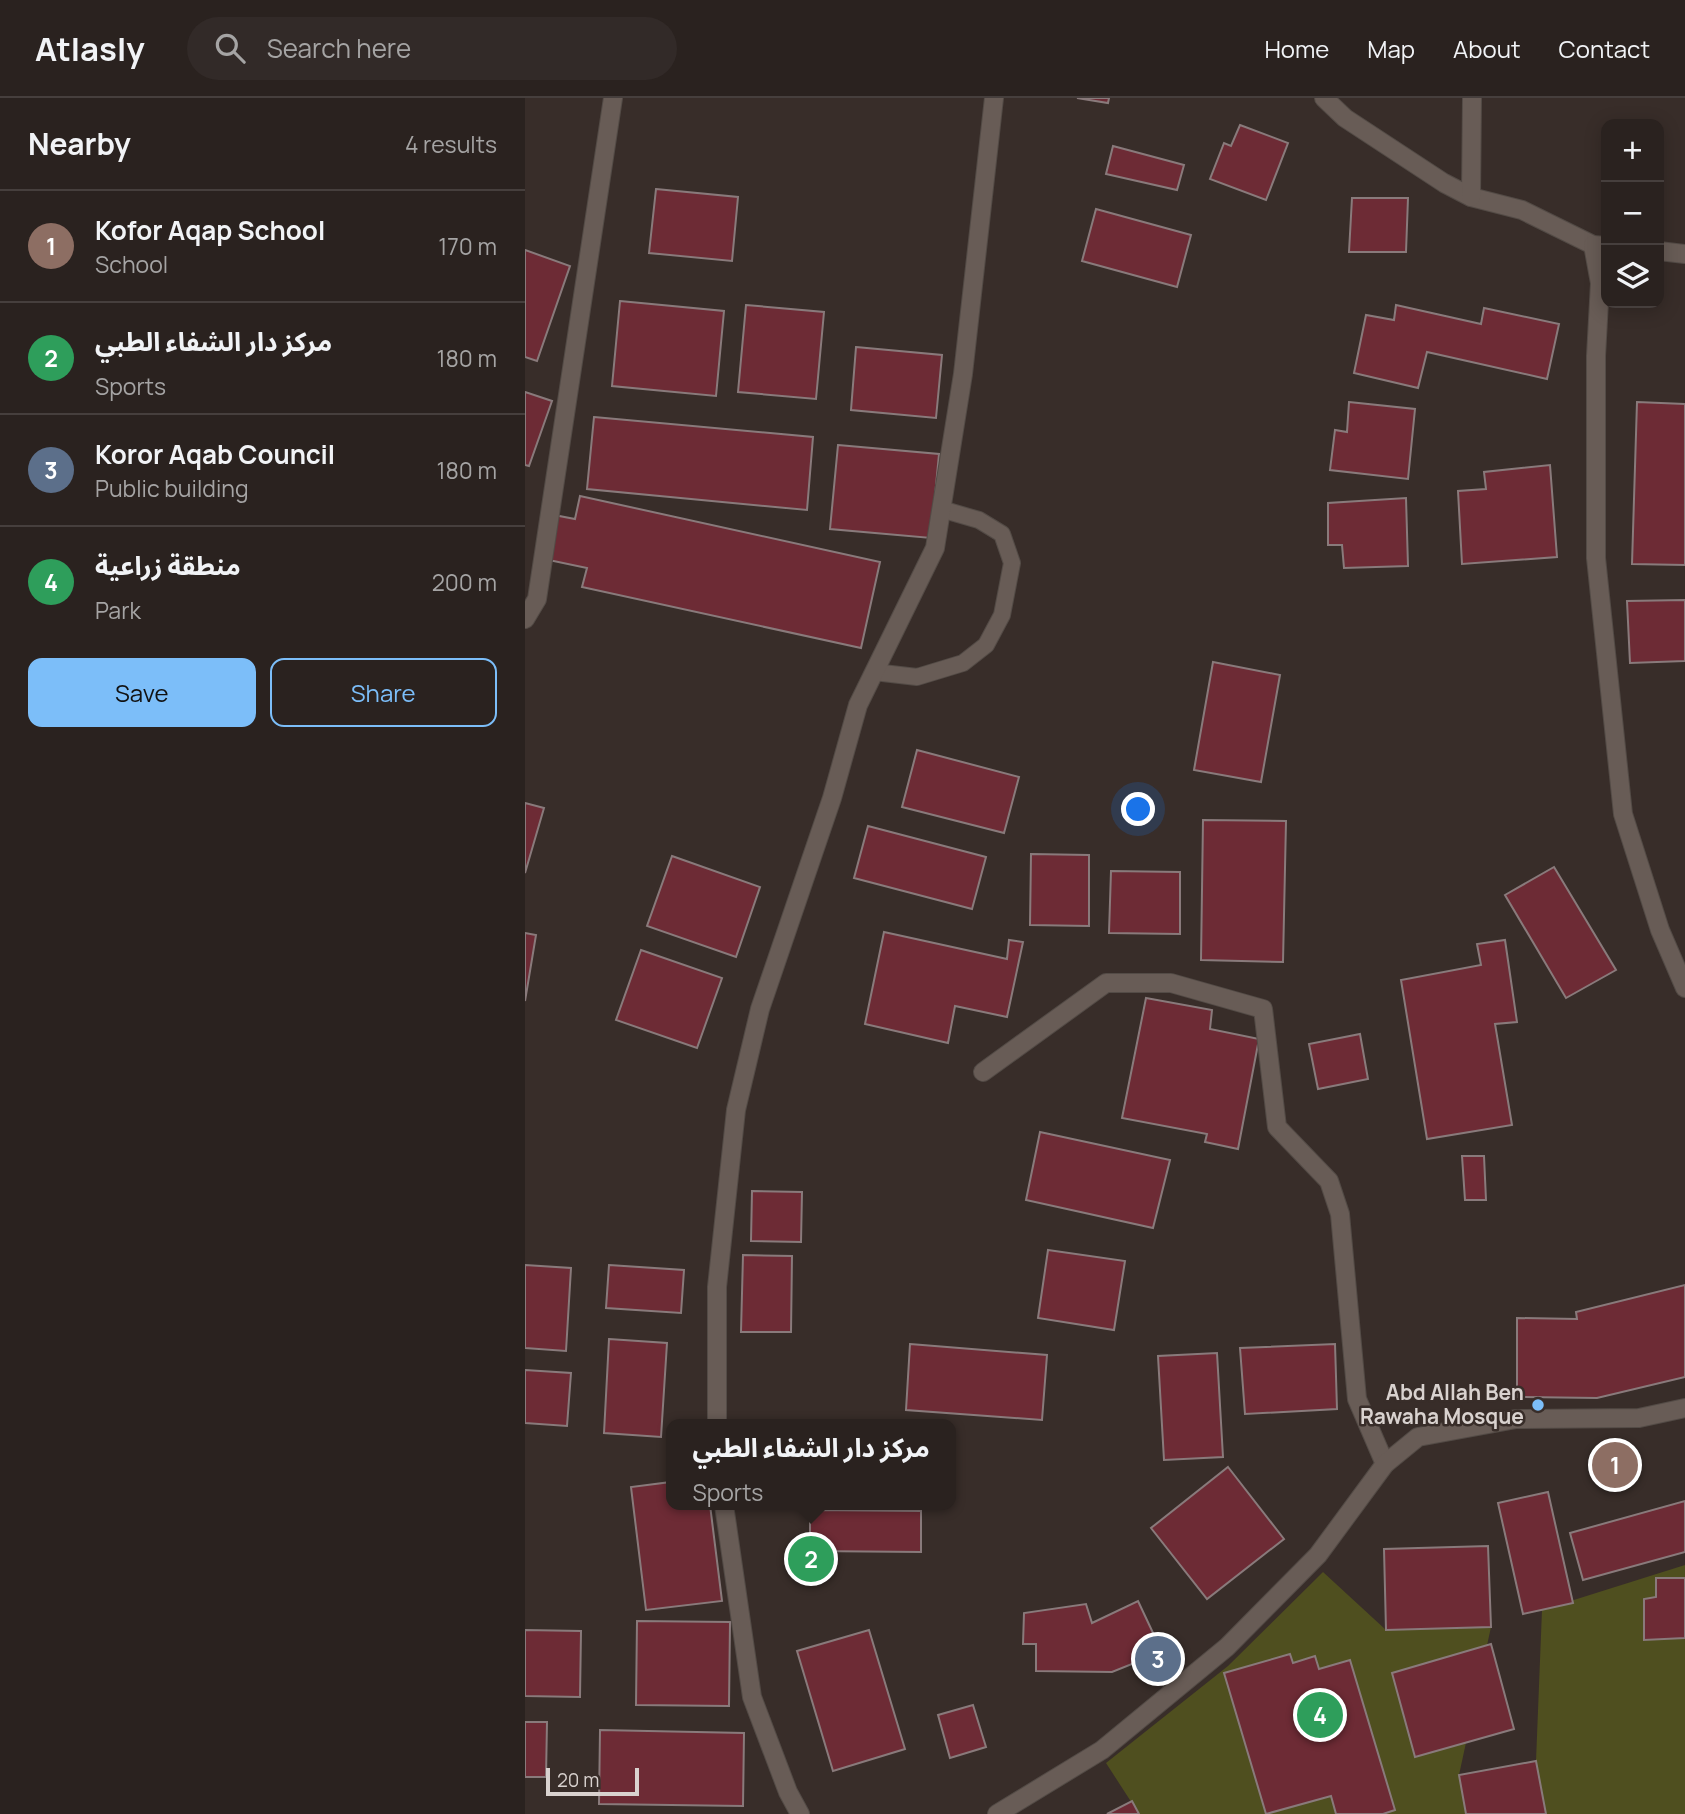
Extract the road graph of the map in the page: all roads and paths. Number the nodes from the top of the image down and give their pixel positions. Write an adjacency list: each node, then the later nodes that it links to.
1 (613, 98): 10 (street)
2 (994, 98): 9 (street)
3 (1325, 98): 5 (street)
4 (1472, 98): 5 (street)
5 (1471, 197): 6 (street)
6 (1600, 246): 12 (street)
7 (1664, 252): 8 (street)
8 (1685, 254)
9 (941, 509): 11 (street); 11 (lane)
10 (525, 619)
11 (874, 673): 15 (street)
12 (1685, 988)
13 (983, 1072): 16 (street)
14 (1685, 1408): 16 (street)
15 (717, 1419)
16 (1385, 1464): 19 (street)
17 (725, 1510): 18 (street)
18 (800, 1814)
19 (997, 1814)

